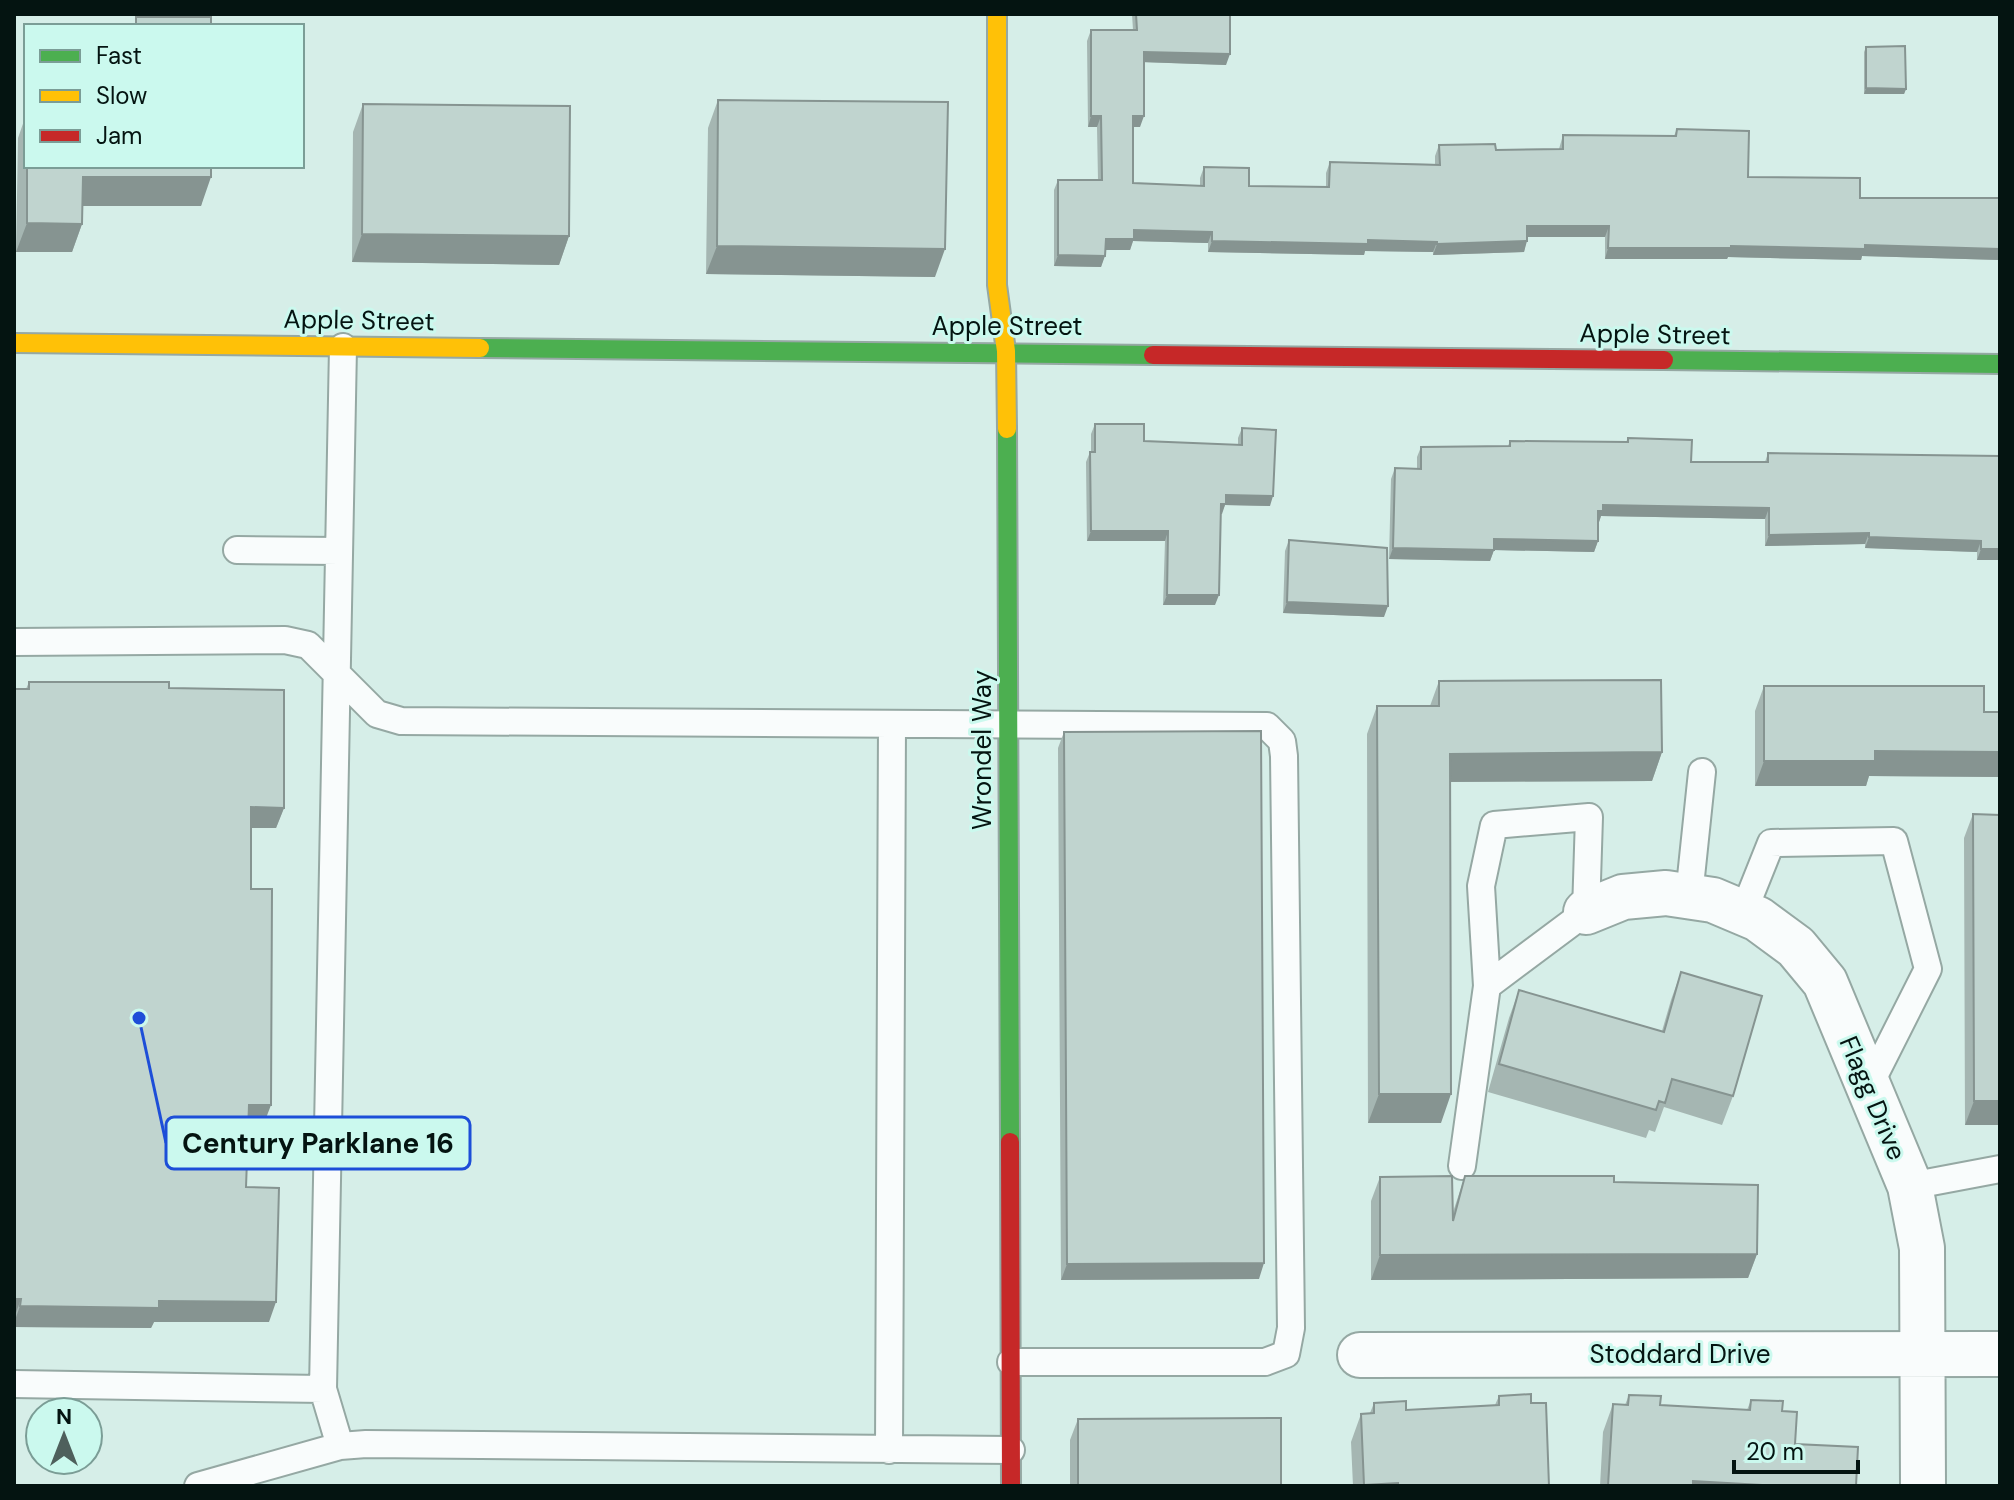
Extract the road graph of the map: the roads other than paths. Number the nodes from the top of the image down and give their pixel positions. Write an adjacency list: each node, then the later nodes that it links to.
1 (997, 14): 4 (street, Wrondel Way)
2 (14, 343): 3 (street, Apple Street)
3 (343, 347): 4 (street, Apple Street); 7 (lane)
4 (1006, 351): 5 (street, Apple Street); 10 (street, Wrondel Way)
5 (2000, 364)
6 (237, 550): 7 (lane)
7 (339, 551): 9 (lane)
8 (14, 642): 9 (lane)
9 (336, 671): 11 (lane); 26 (lane)
10 (1008, 723): 11 (lane); 24 (street, Wrondel Way); 24 (lane)
11 (892, 725): 28 (lane)
12 (1702, 772): 13 (lane)
13 (1689, 896): 14 (street, Flagg Drive); 15 (street, Flagg Drive)
14 (1586, 912): 16 (lane); 16 (lane)
15 (1743, 913): 17 (street, Flagg Drive); 17 (lane)
16 (1487, 986): 18 (lane)
17 (1869, 1086): 20 (street, Flagg Drive)
18 (1462, 1166)
19 (2000, 1169): 20 (lane)
20 (1910, 1186): 21 (street, Flagg Drive)
21 (1923, 1354): 22 (street, Stoddard Drive); 23 (street, Stoddard Drive); 32 (street, Flagg Drive)
22 (2000, 1354)
23 (1360, 1355)
24 (1011, 1362): 29 (street, Wrondel Way)
25 (14, 1384): 26 (lane)
26 (323, 1389): 27 (lane)
27 (340, 1446): 28 (lane); 30 (lane)
28 (889, 1450): 29 (lane)
29 (1011, 1450): 31 (street, Wrondel Way)
30 (198, 1486)
31 (1011, 1486)
32 (1923, 1486)

